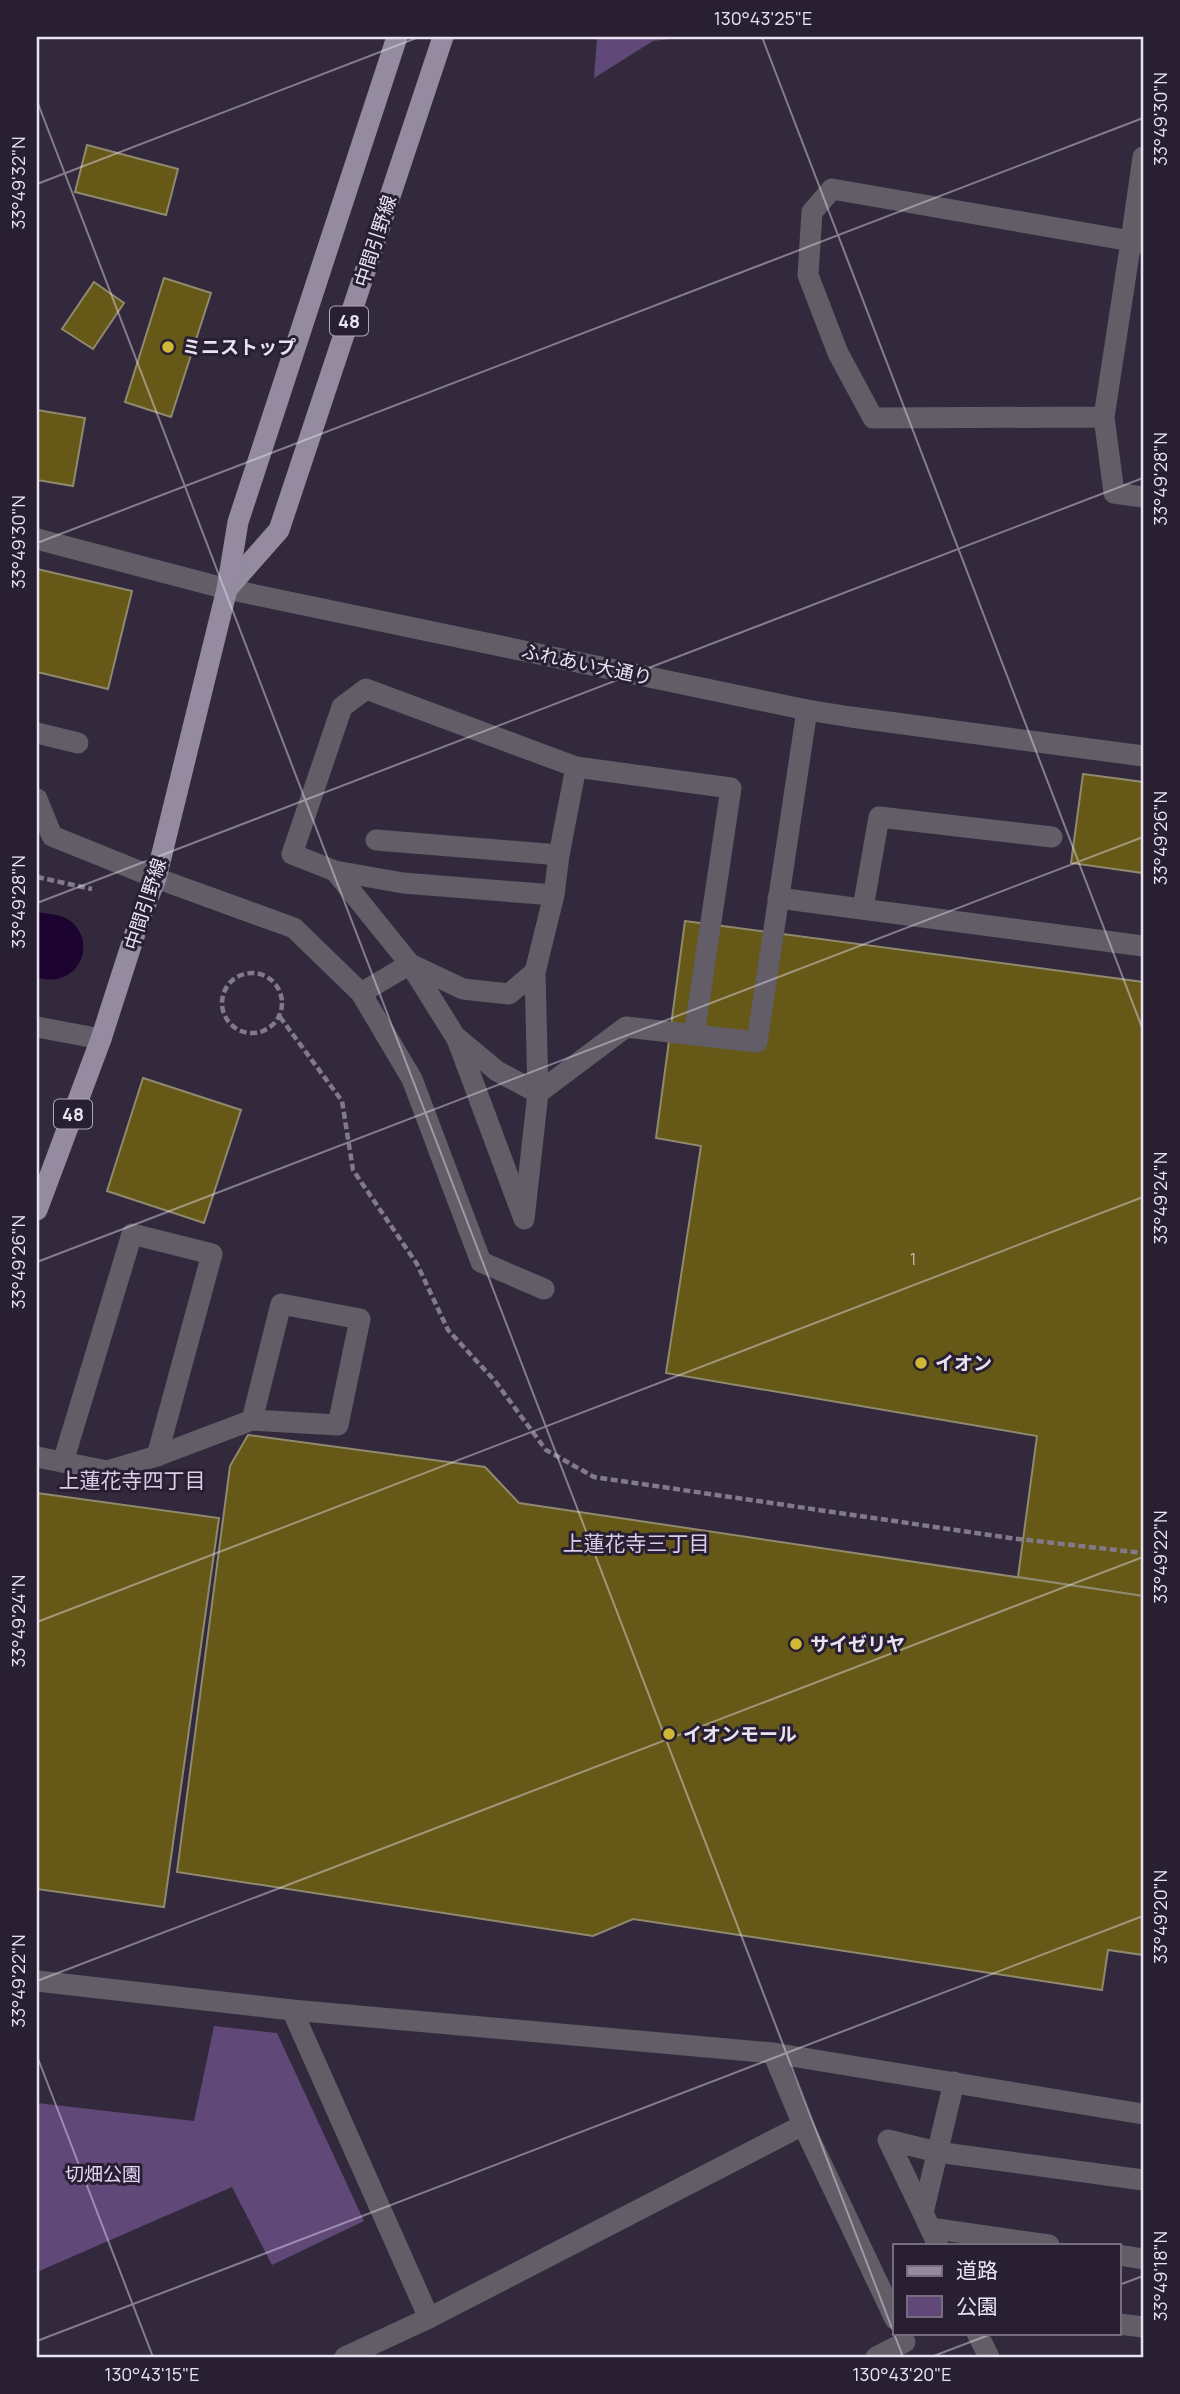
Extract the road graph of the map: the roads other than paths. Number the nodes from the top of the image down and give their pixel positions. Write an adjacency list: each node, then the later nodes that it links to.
1 (397, 37): 8 (main road, 中間引野線 / 48)
2 (443, 37): 8 (main road, 中間引野線 / 48)
3 (1143, 157): 4 (street)
4 (1137, 242): 5 (street); 5 (street)
5 (1104, 417): 6 (street)
6 (1143, 497)
7 (37, 538): 8 (street, ふれあい大通り)
8 (227, 589): 9 (street, ふれあい大通り); 19 (main road, 中間引野線 / 48)
9 (807, 710): 12 (street, ふれあい大通り); 21 (street)
10 (37, 733): 11 (street)
11 (78, 743)
12 (1143, 756)
13 (576, 767): 17 (street); 18 (street); 28 (street)
14 (37, 799): 19 (street)
15 (1052, 837): 22 (street)
16 (376, 840): 17 (street)
17 (559, 855): 20 (street)
18 (335, 871): 20 (street); 24 (street)
19 (156, 878): 26 (street); 30 (main road, 中間引野線 / 48)
20 (554, 895): 25 (street)
21 (778, 898): 22 (street); 28 (street)
22 (863, 908): 23 (street)
23 (1143, 946)
24 (410, 964): 25 (street); 26 (street); 29 (street)
25 (536, 972): 31 (street)
26 (360, 993): 33 (street)
27 (37, 1027): 30 (street)
28 (694, 1035): 31 (street)
29 (455, 1036): 31 (street); 31 (street)
30 (101, 1039): 32 (main road, 中間引野線 / 48)
31 (538, 1093)
32 (37, 1210)
33 (544, 1289)
34 (252, 1420): 34 (street); 35 (street)
35 (157, 1456): 37 (street); 37 (street)
36 (37, 1457): 37 (street)
37 (63, 1462)
38 (37, 1981): 39 (street)
39 (292, 2010): 40 (street); 51 (street)
40 (773, 2053): 41 (street); 43 (street)
41 (954, 2082): 42 (street); 44 (street)
42 (1143, 2114)
43 (803, 2125): 50 (street); 51 (street)
44 (937, 2152): 45 (street); 46 (street); 46 (street)
45 (1143, 2180)
46 (930, 2229): 47 (street)
47 (1042, 2244)
48 (1120, 2255): 49 (street)
49 (1143, 2259)
50 (893, 2315)
51 (429, 2318): 56 (street)
52 (1120, 2324): 53 (street)
53 (1143, 2327)
54 (978, 2334): 58 (street)
55 (906, 2344): 57 (street)
56 (345, 2357)
57 (876, 2357)
58 (989, 2357)

